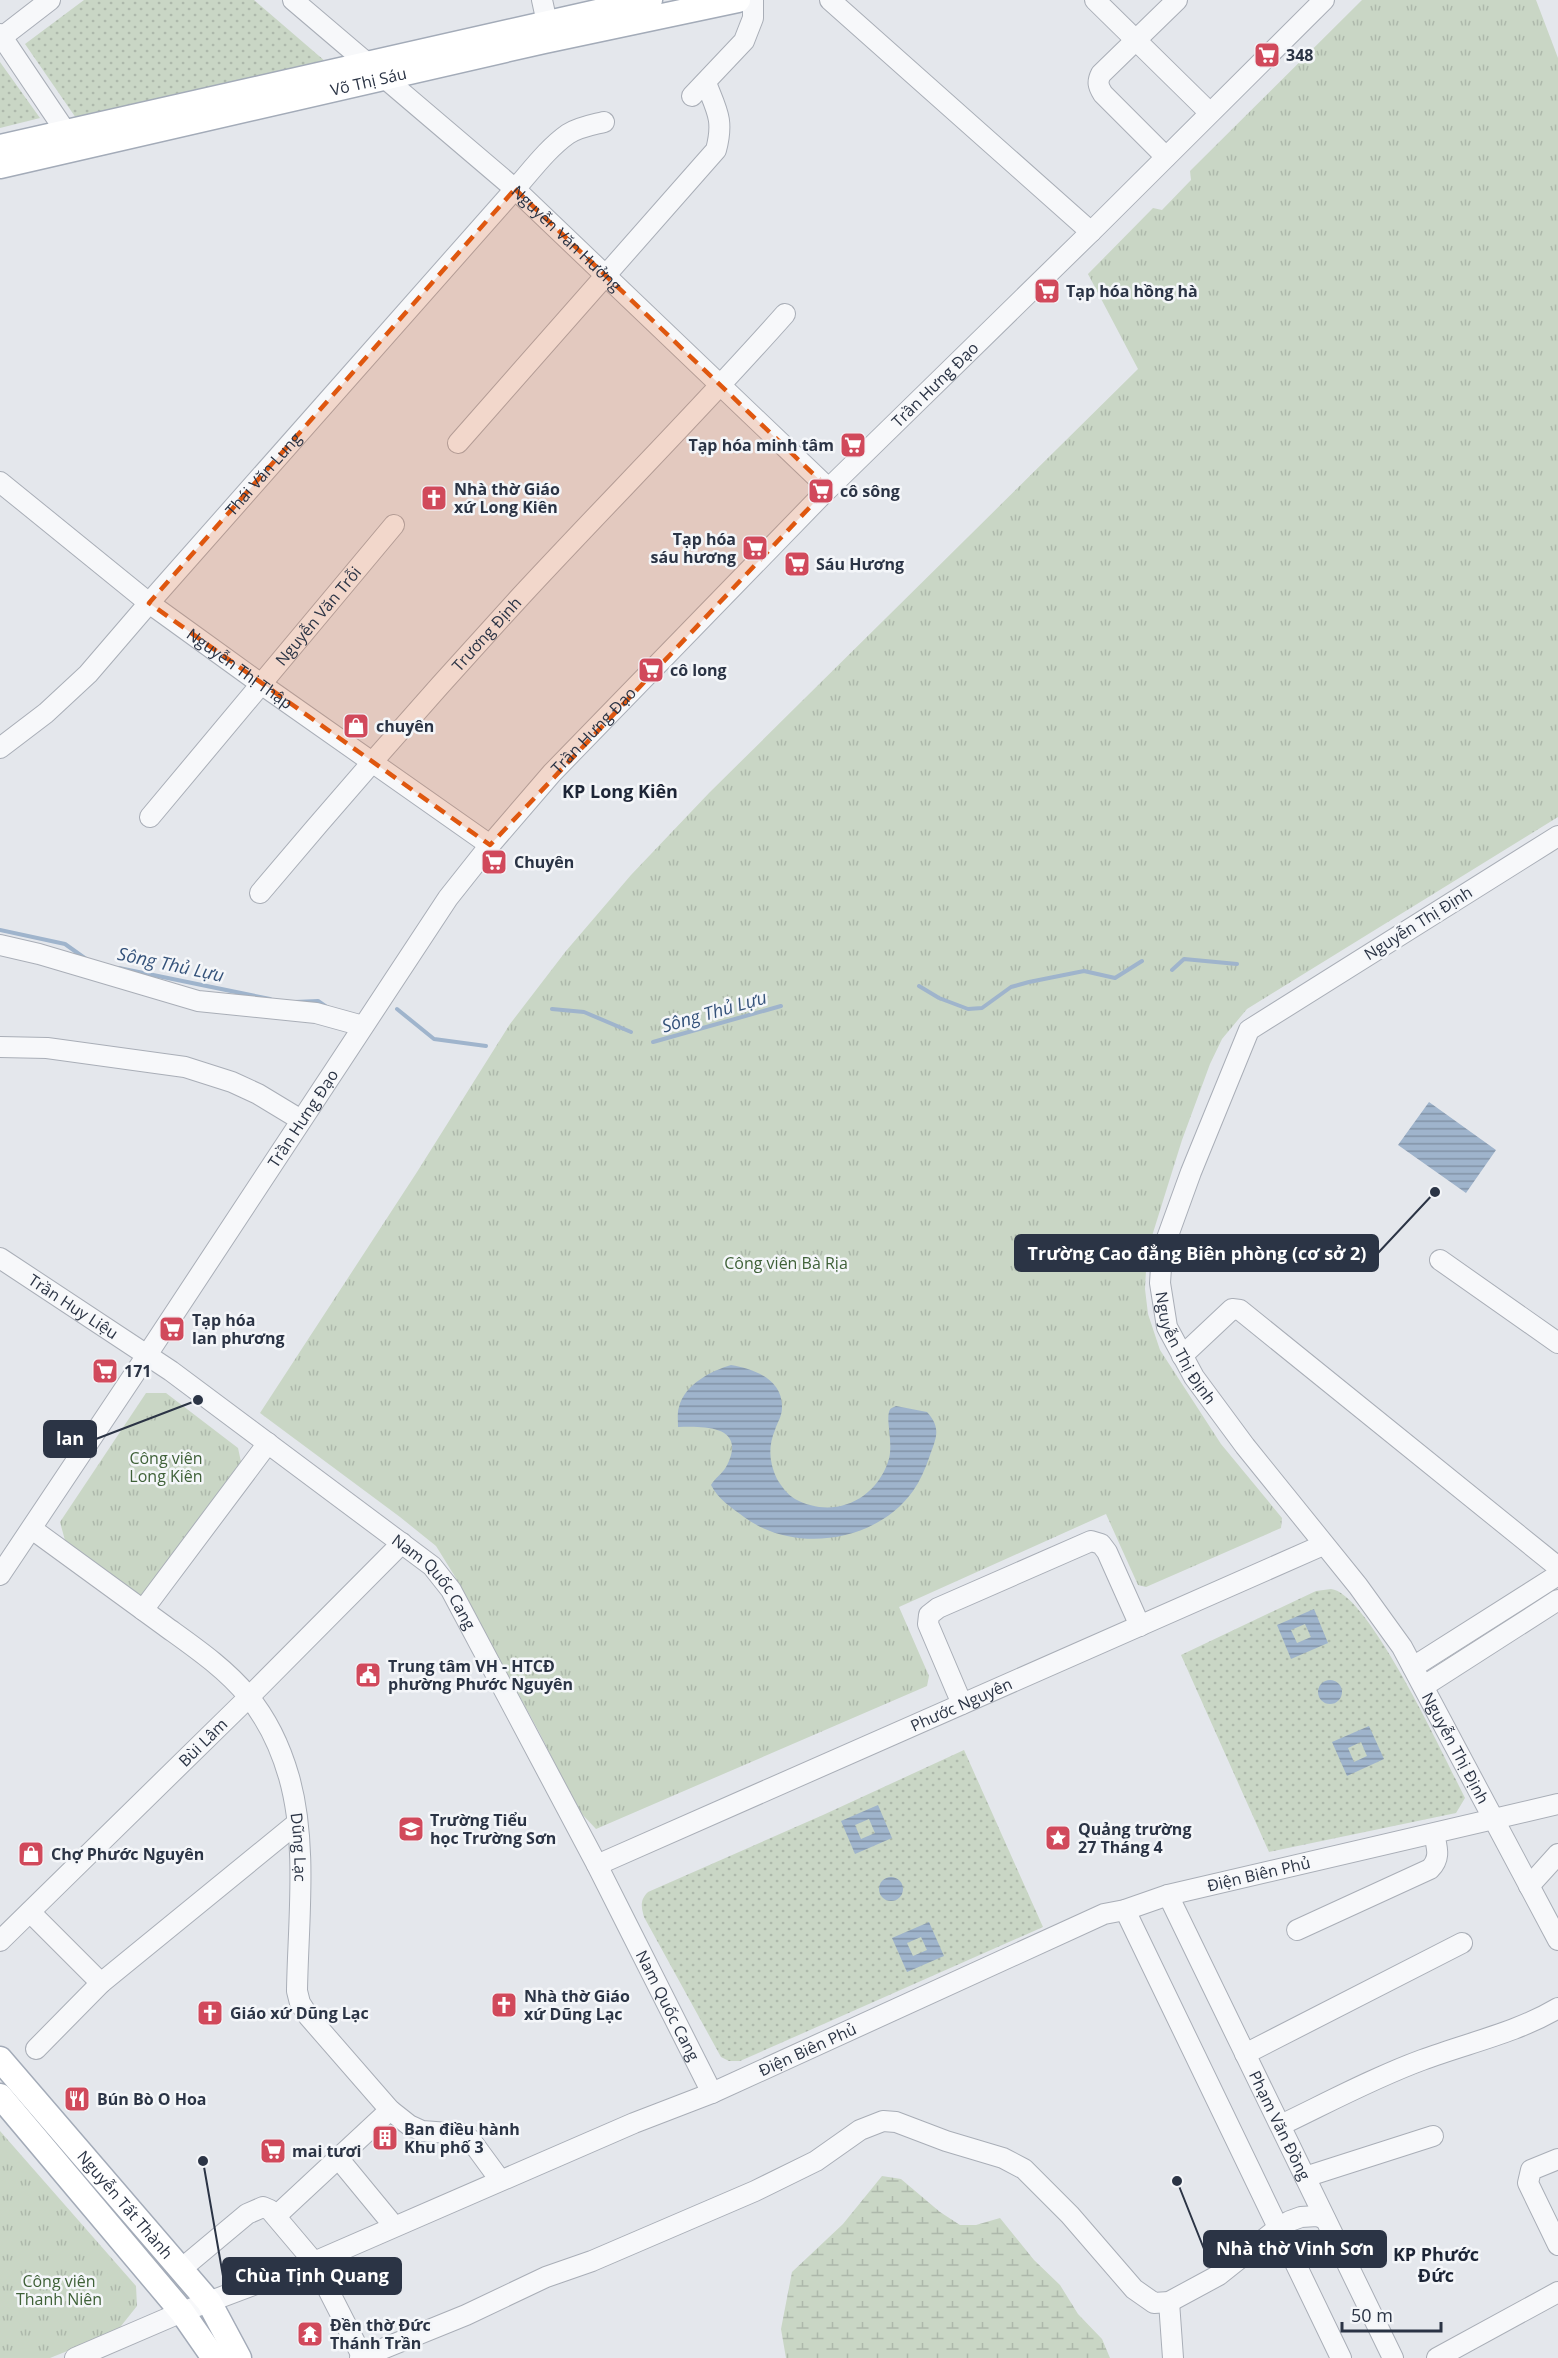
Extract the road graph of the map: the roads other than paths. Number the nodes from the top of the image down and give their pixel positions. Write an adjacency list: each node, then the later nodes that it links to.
1 (50, 0): 11 (street)
2 (293, 0): 13 (street, Nguyễn Văn Hưởng)
3 (650, 0): 10 (main road, Võ Thị Sáu)
4 (738, 0): 13 (main road, Võ Thị Sáu)
5 (753, 0): 22 (street)
6 (830, 0): 21 (street)
7 (1095, 0): 12 (street)
8 (1177, 0): 12 (street)
9 (1324, 0): 14 (street, Trần Hưng Đạo)
10 (545, 11): 13 (main road, Võ Thị Sáu)
11 (1, 36): 16 (street)
12 (1135, 41): 14 (street); 18 (street)
13 (375, 71): 16 (main road, Võ Thị Sáu); 20 (street, Nguyễn Văn Hưởng)
14 (1209, 112): 18 (street, Trần Hưng Đạo)
15 (604, 122): 20 (street, Thái Văn Lung)
16 (68, 141): 17 (main road, Võ Thị Sáu); 19 (main road, Võ Thị Sáu)
17 (0, 147)
18 (1166, 157): 21 (street, Trần Hưng Đạo)
19 (0, 166)
20 (515, 189): 22 (street, Nguyễn Văn Hưởng); 29 (street, Thái Văn Lung)
21 (1091, 232): 27 (street, Trần Hưng Đạo)
22 (607, 276): 24 (street, Nguyễn Văn Hưởng); 25 (street)
23 (785, 314): 24 (street, Trương Định)
24 (721, 386): 27 (street, Nguyễn Văn Hưởng); 32 (street, Trương Định)
25 (458, 443)
26 (0, 482): 29 (street, Nguyễn Thị Thập)
27 (828, 488): 35 (street, Trần Hưng Đạo)
28 (394, 525): 30 (street, Nguyễn Văn Trỗi)
29 (149, 603): 30 (street, Nguyễn Thị Thập); 31 (street, Thái Văn Lung)
30 (261, 684): 32 (street, Nguyễn Thị Thập); 33 (street, Nguyễn Văn Trỗi)
31 (0, 747)
32 (371, 762): 35 (street, Nguyễn Thị Thập); 36 (street, Trương Định)
33 (150, 817)
34 (1558, 836): 45 (street, Nguyễn Thị Định)
35 (490, 845): 38 (street, Trần Hưng Đạo)
36 (260, 893)
37 (0, 945): 38 (street)
38 (363, 1026): 40 (street, Trần Hưng Đạo)
39 (0, 1047): 40 (street)
40 (301, 1120): 44 (street, Trần Hưng Đạo)
41 (0, 1258): 44 (street, Trần Huy Liệu)
42 (1440, 1260): 43 (street)
43 (1558, 1343)
44 (147, 1355): 46 (street, Nam Quốc Cang); 47 (street, Trần Hưng Đạo)
45 (1182, 1356): 49 (street, Nguyễn Thị Định); 50 (street)
46 (268, 1443): 48 (street, Nam Quốc Cang); 54 (street)
47 (32, 1528): 51 (street, Trần Hưng Đạo); 54 (street, Dũng Lạc)
48 (402, 1543): 58 (street, Bùi Lâm); 65 (street, Nam Quốc Cang)
49 (1323, 1545): 55 (street, Phước Nguyên); 56 (street, Nguyễn Thị Định)
50 (1558, 1567)
51 (0, 1575)
52 (1558, 1575): 56 (street)
53 (1558, 1600): 57 (street)
54 (142, 1610): 58 (street, Dũng Lạc)
55 (1140, 1626): 59 (street, Phước Nguyên); 59 (street)
56 (1413, 1667): 57 (street, Nguyễn Thị Định)
57 (1424, 1686): 61 (street, Nguyễn Thị Định)
58 (249, 1697): 62 (street, Dũng Lạc); 69 (street, Bùi Lâm)
59 (962, 1704): 65 (street, Phước Nguyên)
60 (1558, 1804): 61 (street, Điện Biên Phủ)
61 (1495, 1820): 63 (street, Điện Biên Phủ); 66 (street, Nguyễn Thị Định)
62 (297, 1823): 74 (street); 81 (street, Dũng Lạc)
63 (1434, 1834): 67 (street, Điện Biên Phủ); 70 (street)
64 (1558, 1854): 66 (street)
65 (597, 1865): 79 (street, Nam Quốc Cang)
66 (1529, 1886): 71 (street, Nguyễn Thị Định)
67 (1168, 1895): 68 (street, Điện Biên Phủ); 77 (street, Phạm Văn Đồng)
68 (1125, 1910): 79 (street, Điện Biên Phủ); 91 (street)
69 (30, 1912): 72 (street, Bùi Lâm); 74 (street)
70 (1297, 1930)
71 (1558, 1940)
72 (0, 1941)
73 (1462, 1943): 77 (street)
74 (101, 1983): 76 (street)
75 (1558, 2008): 82 (street)
76 (36, 2049)
77 (1245, 2054): 82 (street, Phạm Văn Đồng)
78 (0, 2059): 94 (main road, Nguyễn Tất Thành)
79 (712, 2093): 87 (street, Điện Biên Phủ)
80 (0, 2096): 98 (main road, Nguyễn Tất Thành)
81 (390, 2110): 84 (street); 87 (street, Dũng Lạc)
82 (1281, 2126): 86 (street, Phạm Văn Đồng)
83 (1433, 2136): 86 (street)
84 (338, 2158): 88 (street); 90 (street)
85 (1558, 2159): 92 (street)
86 (1305, 2177): 89 (street, Phạm Văn Đồng)
87 (500, 2180): 90 (street, Điện Biên Phủ)
88 (276, 2216): 93 (street); 94 (street)
89 (1325, 2218): 91 (street); 105 (street, Phạm Văn Đồng)
90 (394, 2226): 93 (street, Điện Biên Phủ)
91 (1278, 2228): 97 (street); 104 (street)
92 (1558, 2245)
93 (314, 2262): 96 (street, Điện Biên Phủ); 102 (street)
94 (180, 2270): 96 (main road, Nguyễn Tất Thành)
95 (1558, 2292): 106 (street)
96 (209, 2302): 98 (street, Điện Biên Phủ); 101 (main road, Nguyễn Tất Thành)
97 (1169, 2302): 102 (street); 103 (street)
98 (182, 2312): 99 (street, Điện Biên Phủ); 100 (main road, Nguyễn Tất Thành)
99 (75, 2358)
100 (214, 2358)
101 (239, 2358)
102 (362, 2358)
103 (1173, 2358)
104 (1341, 2358)
105 (1393, 2358)
106 (1437, 2358)

